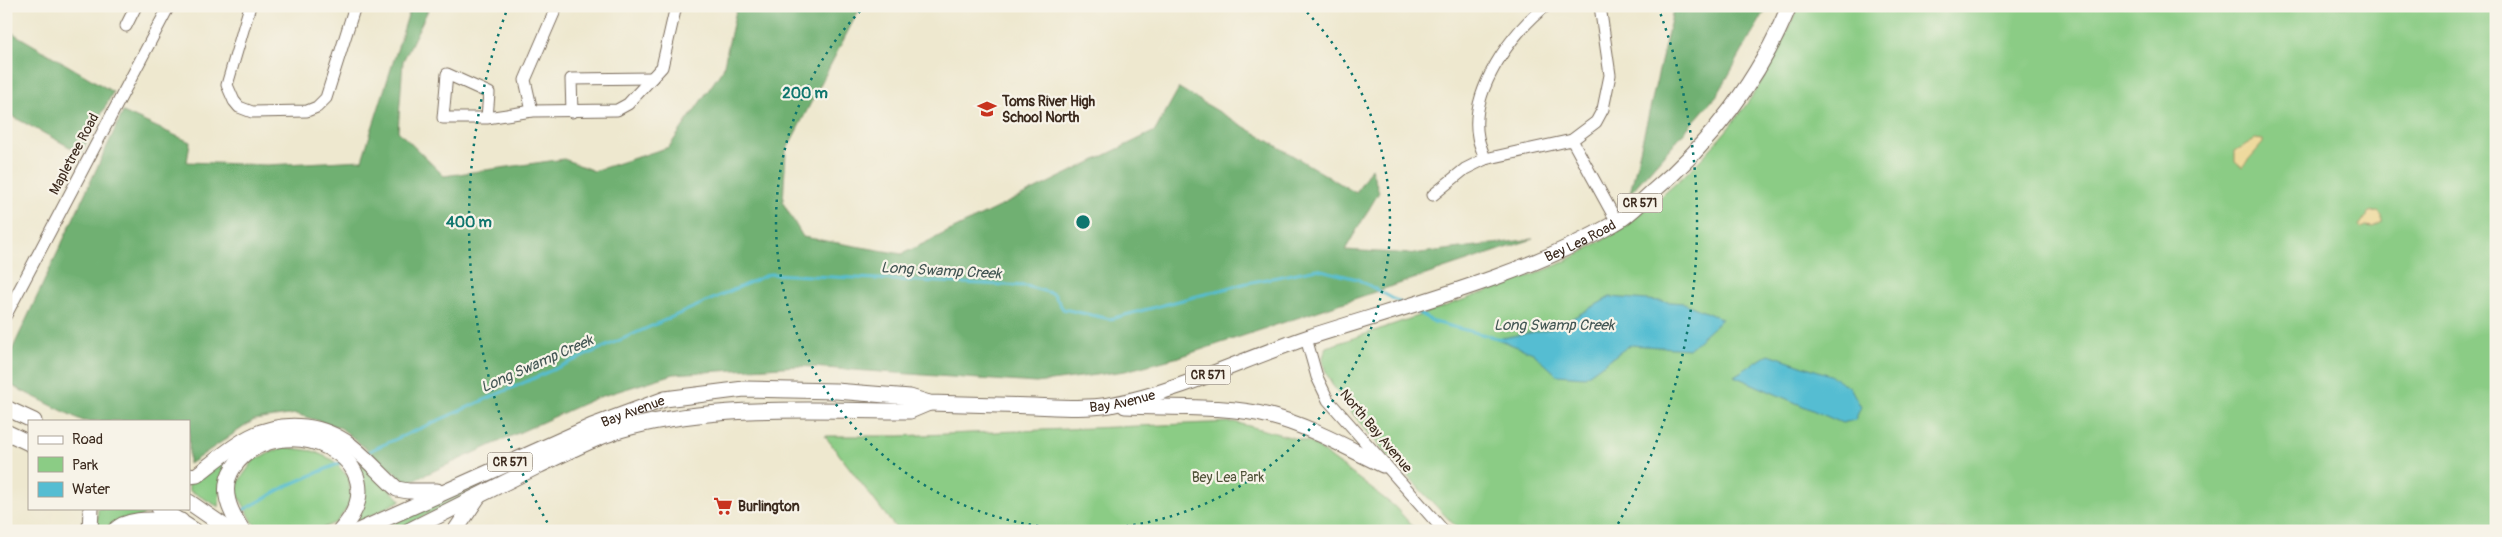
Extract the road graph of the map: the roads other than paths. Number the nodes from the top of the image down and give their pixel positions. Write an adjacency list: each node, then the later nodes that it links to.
1 (136, 6): 10 (street)
2 (169, 6): 19 (street, Mapletree Road)
3 (250, 6): 4 (street)
4 (355, 6)
5 (556, 6): 12 (street)
6 (676, 6): 11 (street)
7 (1546, 6): 16 (street)
8 (1600, 6): 15 (street)
9 (1789, 6): 18 (main road, Bey Lea Road / CR 571)
10 (126, 26)
11 (652, 78): 13 (street); 13 (street)
12 (532, 111): 13 (street); 14 (street)
13 (572, 112)
14 (487, 118): 14 (street)
15 (1572, 140): 16 (street); 18 (street)
16 (1485, 159): 17 (street)
17 (1433, 195)
18 (1617, 222): 20 (main road, Bey Lea Road / CR 571)
19 (6, 315)
20 (1306, 338): 22 (main road, Bay Avenue / CR 571); 28 (street, North Bay Avenue)
21 (929, 403): 22 (main road, Bay Avenue / CR 571); 30 (main road, Bay Avenue / CR 571); 31 (main road, Bay Avenue / CR 571)
22 (1108, 405): 28 (main road)
23 (6, 408): 24 (main road)
24 (32, 420)
25 (6, 432): 26 (main road)
26 (28, 443)
27 (353, 458): 29 (main road); 30 (main road); 35 (main road); 39 (main road)
28 (1383, 465): 43 (street, North Bay Avenue)
29 (190, 476)
30 (443, 491): 40 (main road, Bay Avenue / CR 571)
31 (480, 495): 41 (main road, Bay Avenue / CR 571); 42 (main road)
32 (190, 503): 35 (main road)
33 (91, 510): 37 (main road)
34 (162, 510): 36 (main road)
35 (230, 523)
36 (188, 526): 38 (main road)
37 (90, 531)
38 (114, 531)
39 (340, 531)
40 (358, 531)
41 (408, 531)
42 (456, 531)
43 (1444, 531)

